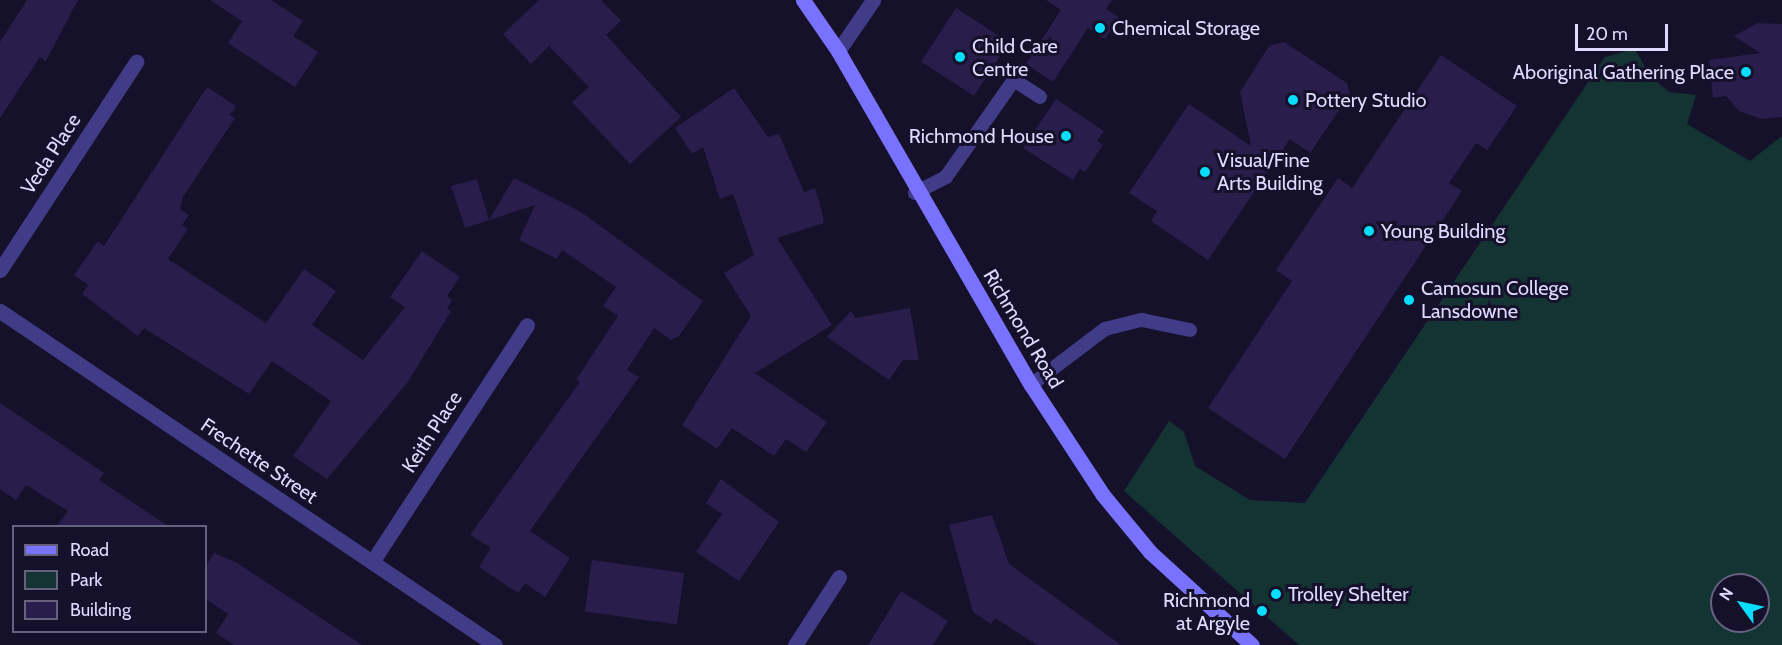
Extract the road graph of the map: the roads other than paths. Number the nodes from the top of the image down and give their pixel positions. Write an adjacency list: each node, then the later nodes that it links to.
1 (803, 0): 3 (main road, Richmond Road)
2 (873, 0): 3 (street)
3 (838, 51): 6 (main road, Richmond Road)
4 (136, 62): 7 (street, Veda Place)
5 (1040, 97): 6 (lane)
6 (915, 193): 11 (main road, Richmond Road)
7 (0, 270)
8 (0, 311): 12 (street, Frechette Street)
9 (527, 325): 12 (street, Keith Place)
10 (1190, 330): 11 (lane)
11 (1031, 385): 16 (main road, Richmond Road)
12 (372, 562): 14 (street, Frechette Street)
13 (839, 577): 15 (street)
14 (495, 645)
15 (795, 645)
16 (1252, 645)

